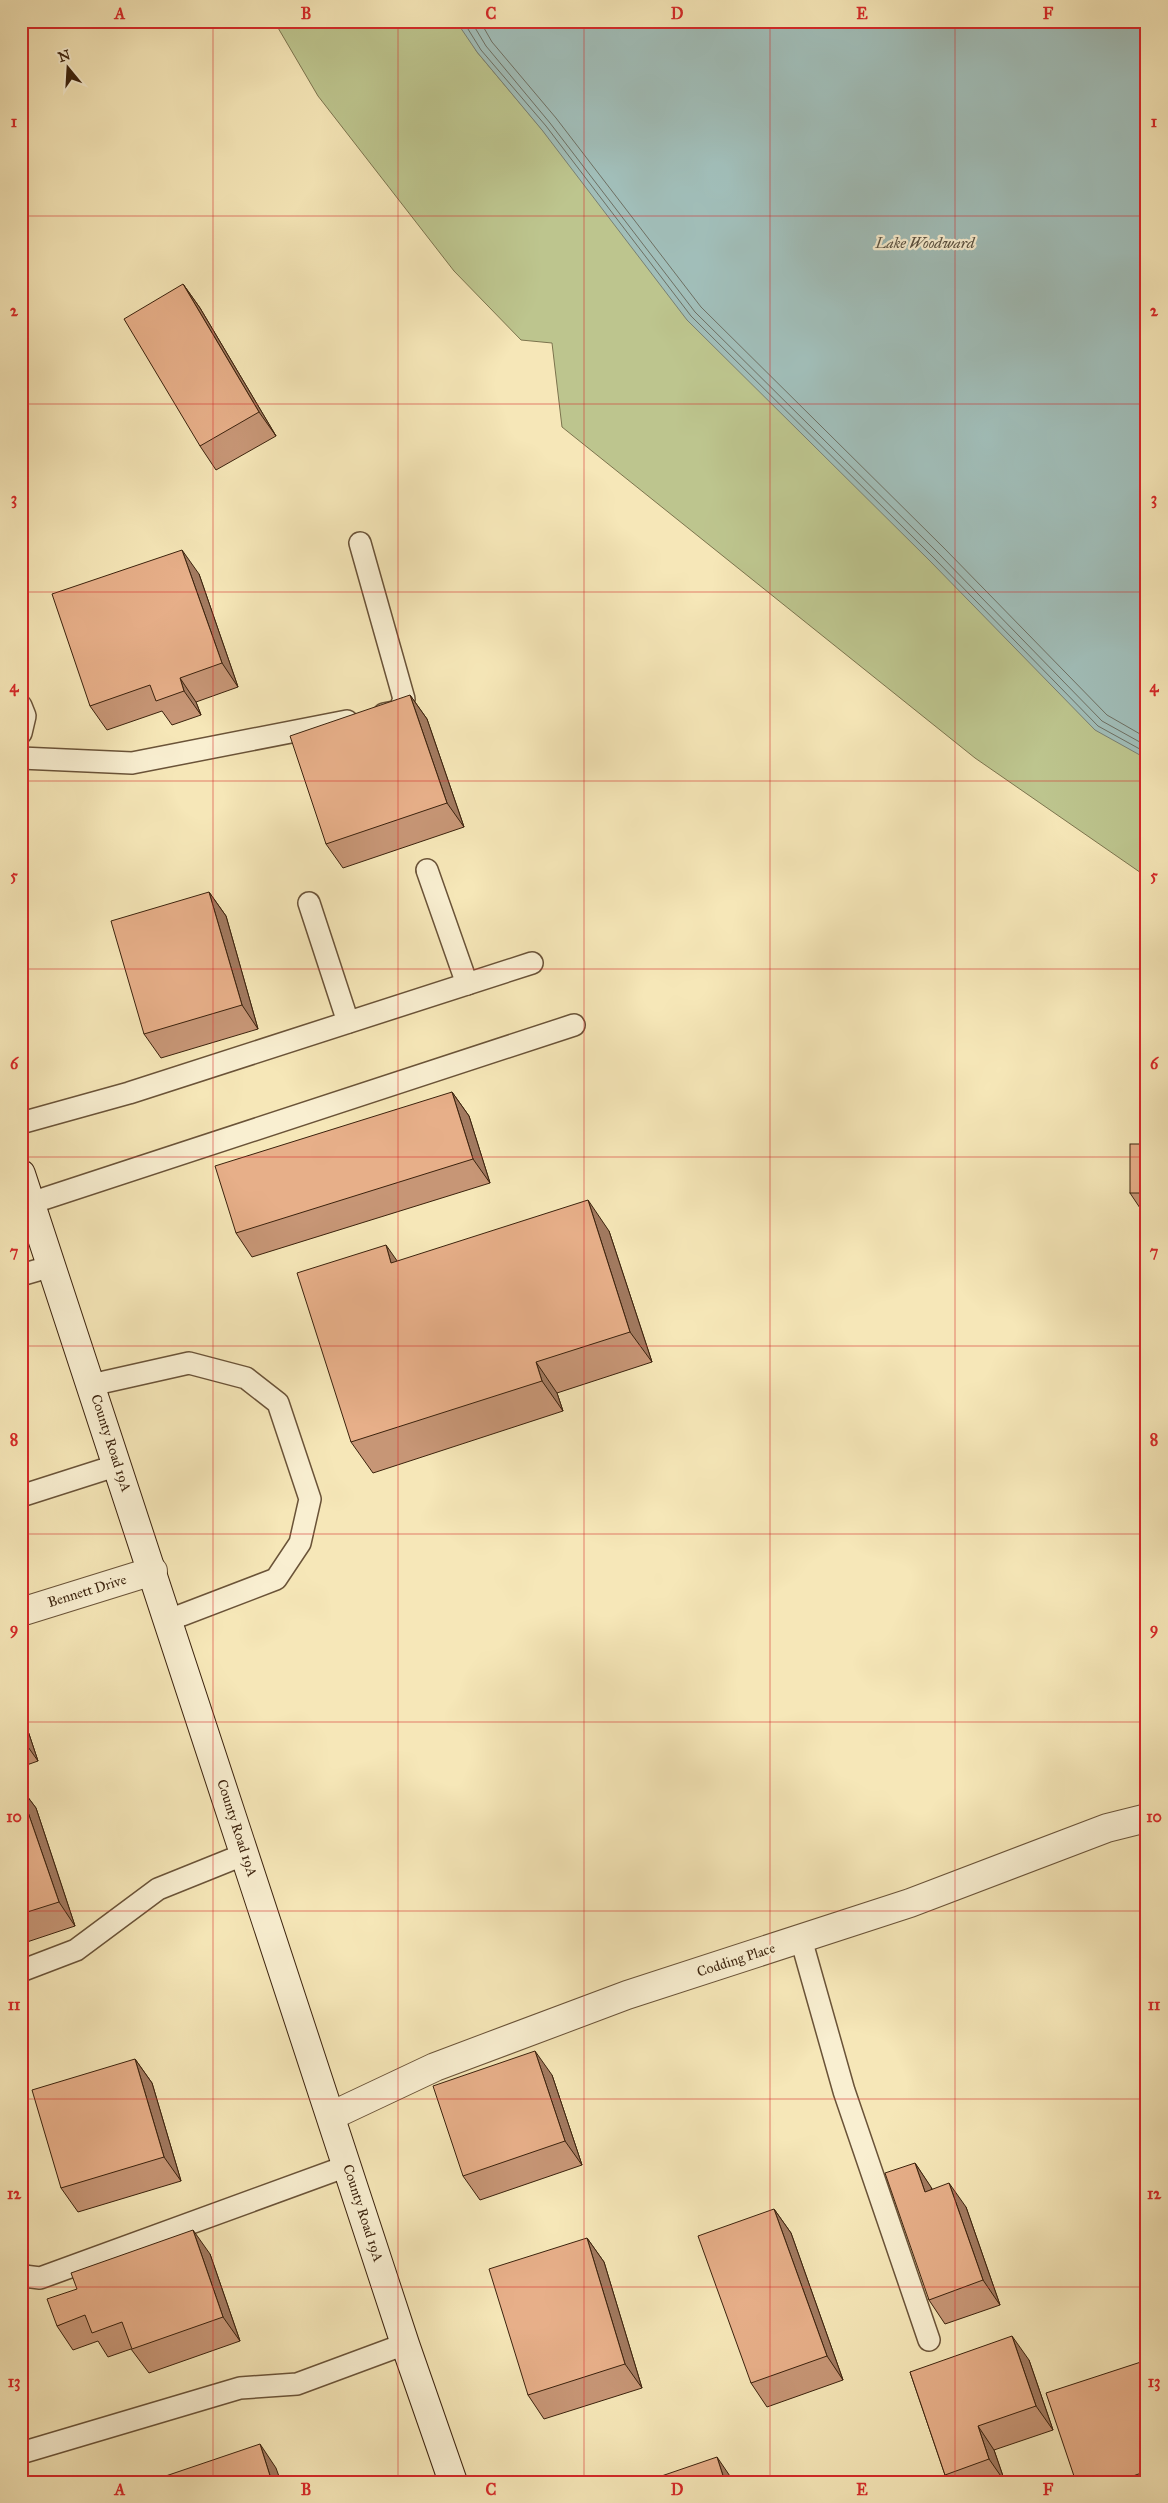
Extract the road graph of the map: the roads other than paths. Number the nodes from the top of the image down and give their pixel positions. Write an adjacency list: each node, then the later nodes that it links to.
1 (360, 543): 4 (lane)
2 (21, 706): 3 (lane)
3 (21, 732)
4 (21, 758)
5 (427, 870): 8 (lane)
6 (308, 903): 9 (lane)
7 (532, 963): 8 (lane)
8 (467, 984): 9 (lane)
9 (348, 1022): 11 (lane)
10 (574, 1025): 13 (lane)
11 (21, 1123)
12 (21, 1174): 13 (main road, County Road 19A)
13 (31, 1202): 14 (main road, County Road 19A)
14 (52, 1266): 15 (lane); 16 (main road, County Road 19A)
15 (21, 1275)
16 (91, 1385): 17 (main road, County Road 19A); 21 (lane)
17 (118, 1465): 18 (lane); 19 (main road, County Road 19A)
18 (21, 1496)
19 (153, 1571): 20 (main road, Bennett Drive); 21 (main road, County Road 19A)
20 (21, 1612)
21 (169, 1620): 23 (main road, County Road 19A)
22 (1147, 1818): 24 (main road, Codding Place)
23 (245, 1854): 25 (lane); 26 (main road, County Road 19A)
24 (801, 1939): 26 (main road, Codding Place); 29 (lane)
25 (21, 1971)
26 (331, 2116): 27 (main road, County Road 19A)
27 (347, 2166): 28 (lane); 30 (main road, County Road 19A)
28 (21, 2273)
29 (929, 2340)
30 (405, 2344): 31 (lane); 32 (main road, County Road 19A)
31 (21, 2453)
32 (452, 2482)

